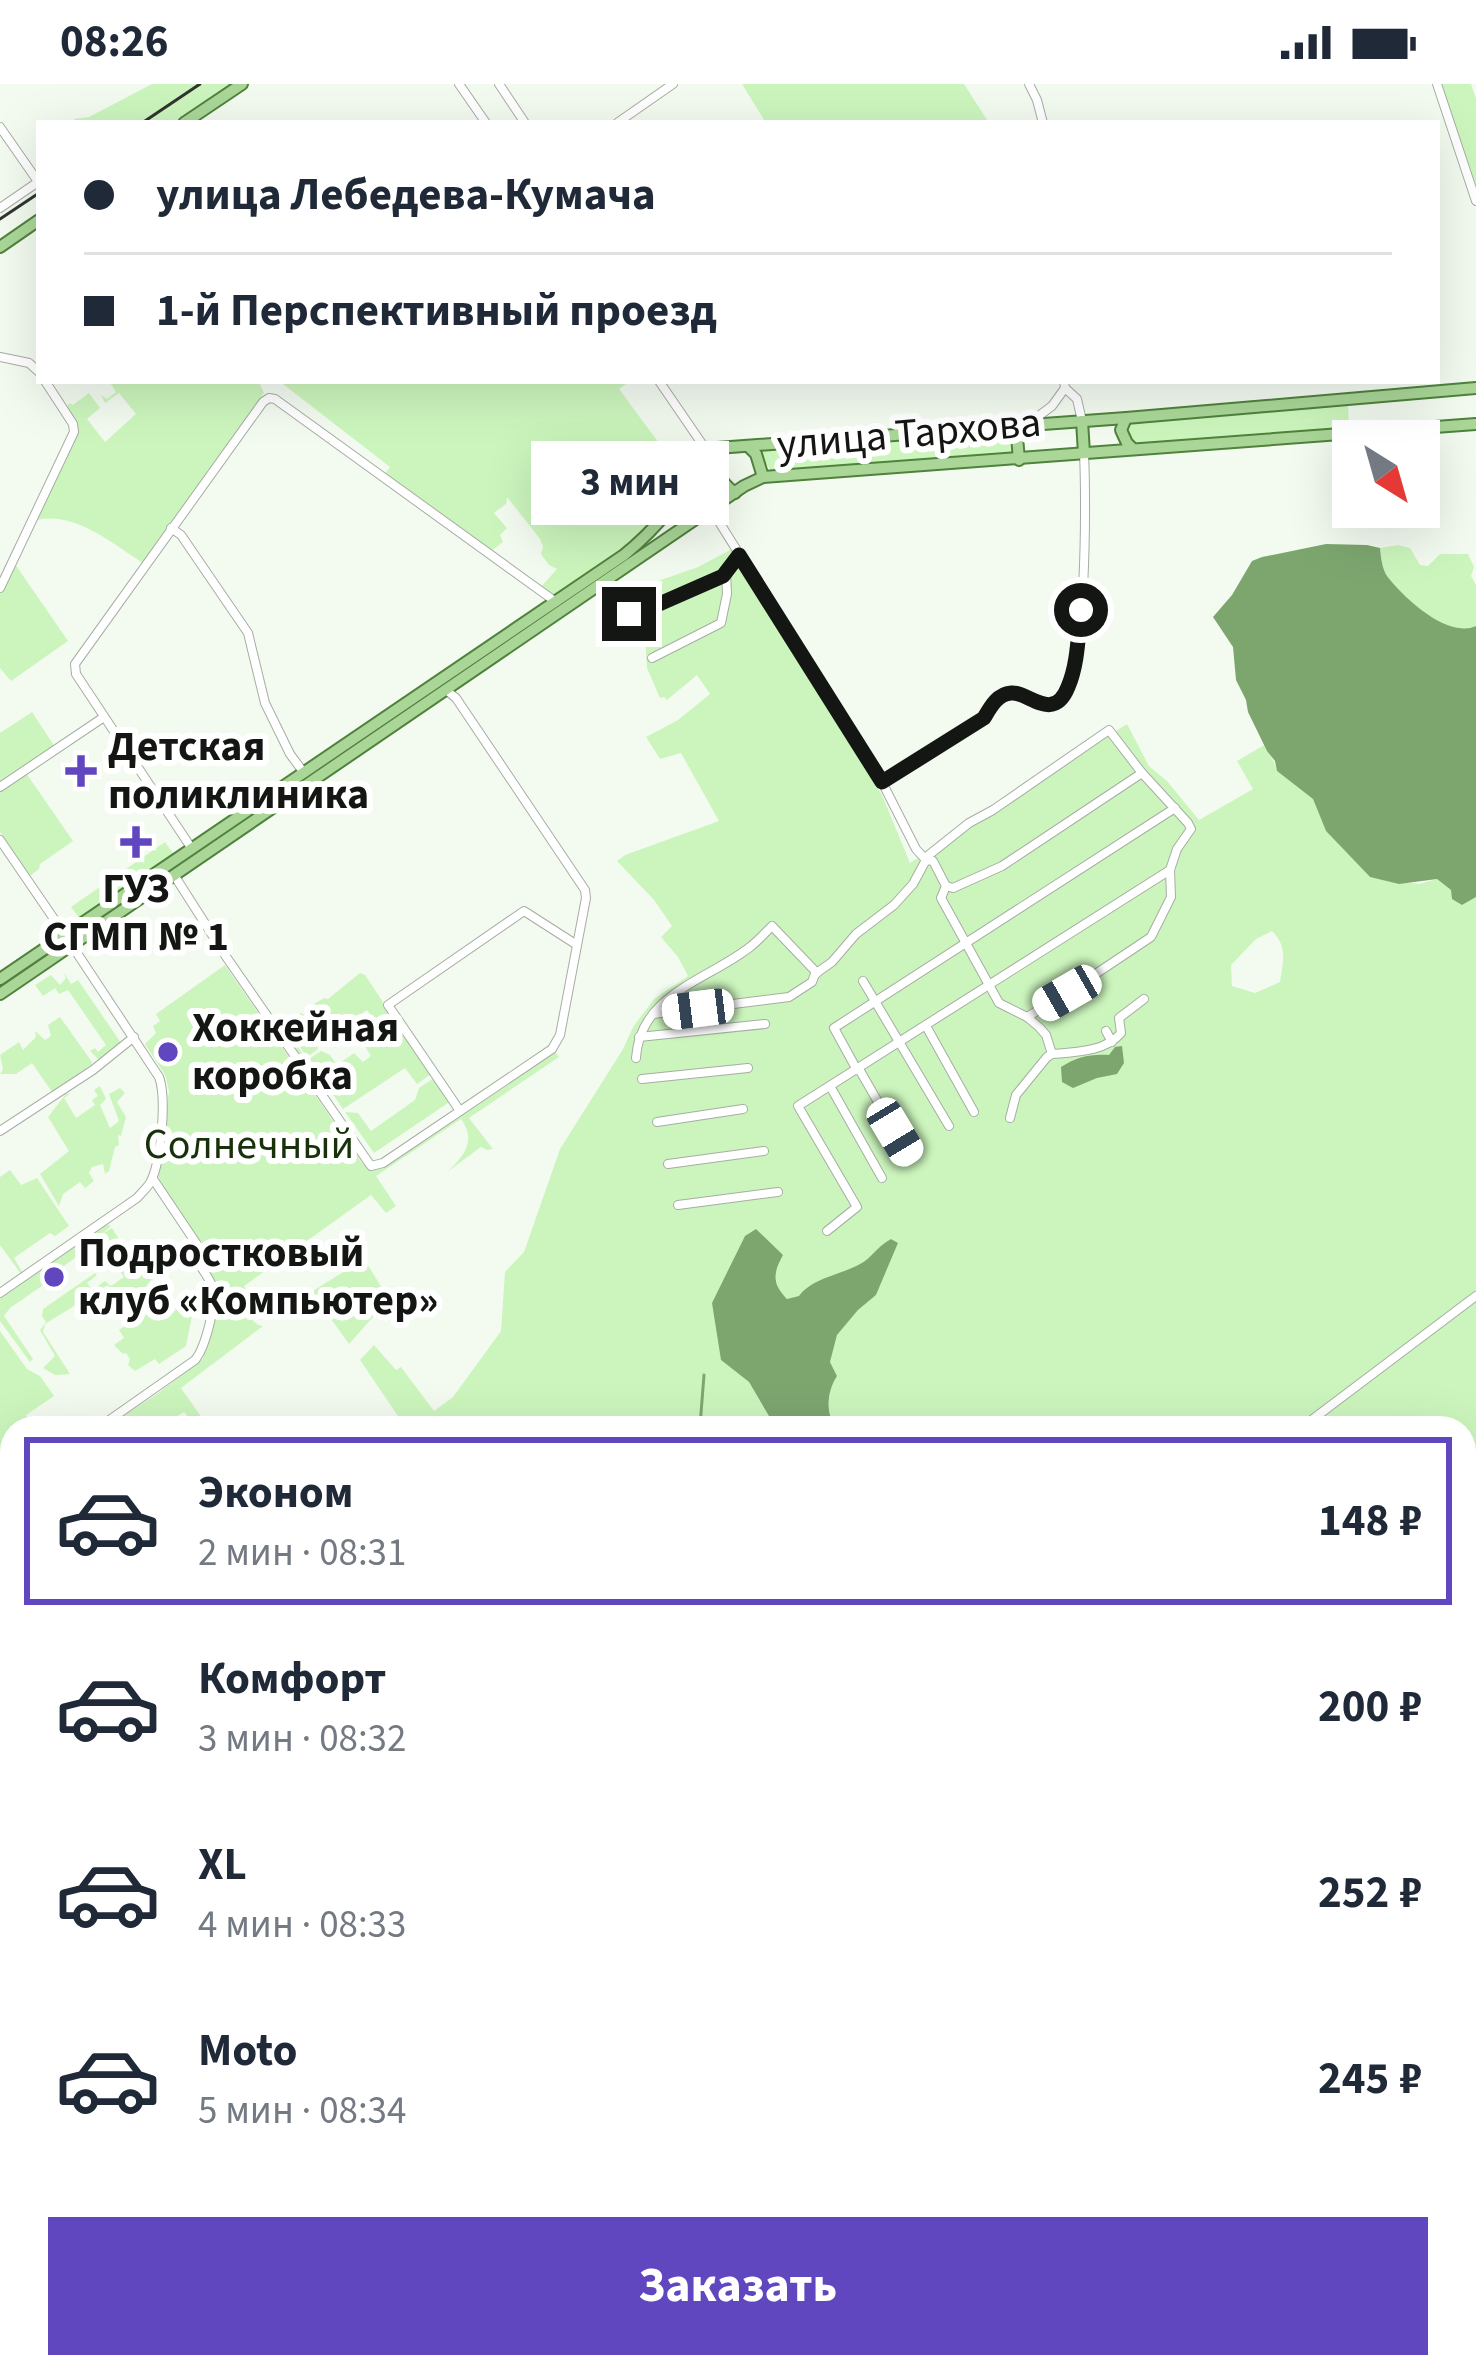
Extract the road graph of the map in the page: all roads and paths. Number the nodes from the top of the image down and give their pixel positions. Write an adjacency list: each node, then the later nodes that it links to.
1 (242, 84): 7 (main road)
2 (459, 84): 8 (street)
3 (499, 84): 9 (street)
4 (673, 84): 10 (street)
5 (1029, 84): 11 (street)
6 (1437, 84): 15 (street)
7 (188, 120)
8 (484, 120)
9 (523, 120)
10 (621, 120)
11 (1042, 120)
12 (0, 127): 13 (street)
13 (36, 179)
14 (36, 185): 16 (street)
15 (1476, 201)
16 (0, 208)
17 (36, 222): 18 (main road)
18 (0, 247)
19 (0, 357): 20 (street)
20 (36, 370)
21 (47, 384): 42 (street)
22 (661, 384): 32 (street)
23 (1065, 385): 26 (street); 28 (street)
24 (1476, 388): 25 (main road, улица Тархова)
25 (1126, 418): 26 (main road, улица Тархова); 30 (main road)
26 (1082, 421): 28 (main road, улица Тархова); 31 (main road)
27 (1476, 424): 30 (main road, улица Тархова)
28 (1022, 425): 29 (main road, улица Тархова); 33 (main road)
29 (748, 446): 32 (main road, улица Тархова); 34 (main road)
30 (1133, 449): 31 (main road, улица Тархова)
31 (1084, 453): 33 (main road, улица Тархова); 50 (street)
32 (709, 454): 35 (main road); 37 (main road, улица Тархова)
33 (1019, 460): 34 (main road, улица Тархова)
34 (764, 477): 35 (main road, улица Тархова)
35 (735, 493): 36 (main road, улица Тархова)
36 (712, 509): 39 (main road, улица Тархова); 40 (street)
37 (670, 510): 39 (main road); 43 (main road, улица Тархова)
38 (171, 528): 43 (street); 47 (street); 48 (street)
39 (685, 528): 43 (main road, улица Тархова)
40 (739, 555): 41 (street); 50 (street)
41 (726, 572): 44 (street); 45 (street)
42 (0, 588)
43 (559, 606): 46 (main road, улица Тархова)
44 (629, 614)
45 (652, 658)
46 (442, 685): 48 (main road, улица Тархова); 54 (main road, улица Тархова); 60 (street)
47 (104, 717): 51 (street); 54 (street)
48 (304, 773): 54 (main road, улица Тархова)
49 (1142, 773): 52 (street); 55 (street); 58 (street)
50 (882, 782): 55 (street)
51 (0, 787)
52 (1175, 808): 57 (street); 61 (street)
53 (0, 840): 59 (street)
54 (195, 854): 56 (main road, улица Тархова)
55 (924, 857): 58 (street); 63 (street)
56 (171, 870): 59 (main road, улица Тархова); 86 (street)
57 (1170, 870): 66 (street); 71 (street)
58 (946, 886): 61 (street)
59 (68, 939): 62 (main road, улица Тархова); 75 (street)
60 (577, 945): 86 (street); 86 (street)
61 (966, 945): 66 (street); 69 (street)
62 (49, 952): 64 (main road, улица Тархова); 67 (main road, улица Тархова)
63 (817, 973): 70 (street); 70 (street)
64 (0, 980)
65 (863, 981): 69 (street)
66 (989, 986): 71 (street); 73 (street)
67 (0, 994)
68 (1144, 999): 77 (street)
69 (876, 1002): 78 (street); 82 (street)
70 (653, 1014): 76 (street)
71 (1027, 1017): 79 (street)
72 (765, 1024): 76 (street)
73 (926, 1026): 78 (street); 87 (street)
74 (1106, 1031): 77 (street)
75 (134, 1037): 91 (street); 95 (street)
76 (638, 1038): 80 (street)
77 (1112, 1042): 79 (street)
78 (899, 1043): 82 (street); 90 (street)
79 (1052, 1054): 88 (street)
80 (636, 1058)
81 (748, 1069): 83 (street)
82 (858, 1070): 84 (street); 93 (street)
83 (642, 1079)
84 (830, 1086): 96 (street); 99 (street)
85 (742, 1109): 89 (street)
86 (460, 1111)
87 (974, 1112)
88 (1010, 1118)
89 (657, 1122)
90 (949, 1126)
91 (0, 1131)
92 (764, 1151): 94 (street)
93 (909, 1156)
94 (668, 1164)
95 (153, 1178): 100 (street); 102 (street)
96 (882, 1178)
97 (778, 1192): 98 (street)
98 (678, 1205)
99 (827, 1232)
100 (0, 1292)
101 (1476, 1296): 103 (street)
102 (115, 1416)
103 (1317, 1416)

